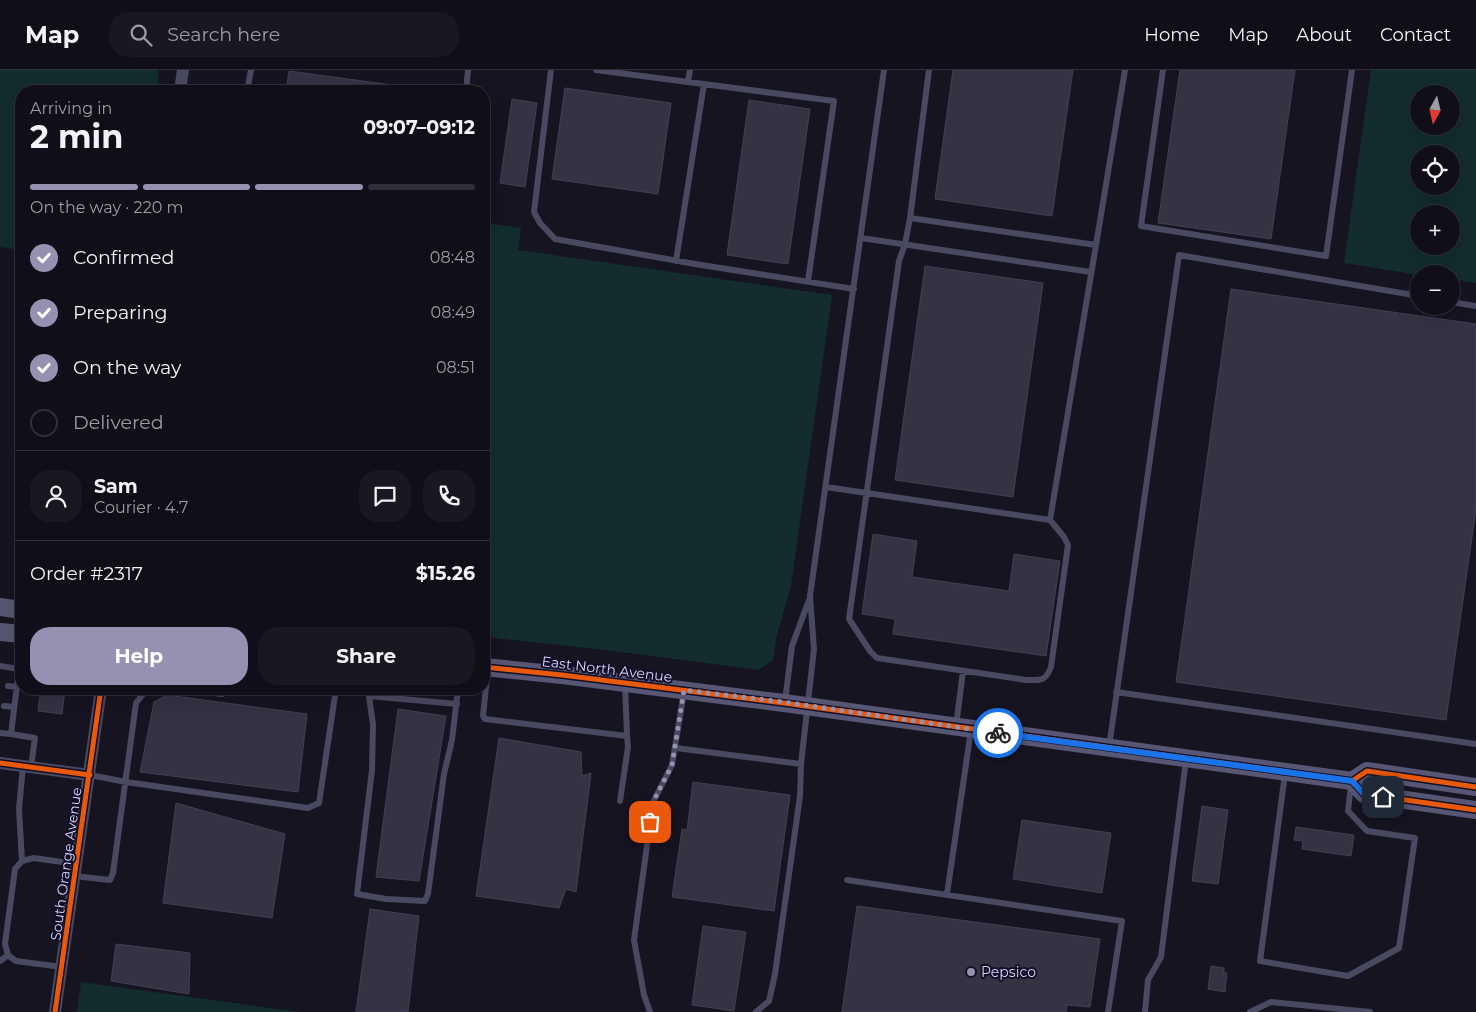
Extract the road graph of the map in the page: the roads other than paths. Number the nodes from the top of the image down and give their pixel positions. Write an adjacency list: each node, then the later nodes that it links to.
1 (183, 70): 14 (street)
2 (251, 70): 15 (lane)
3 (468, 70): 16 (lane)
4 (551, 70): 21 (lane)
5 (596, 70): 12 (lane)
6 (690, 70): 12 (lane)
7 (884, 70): 18 (lane)
8 (929, 70): 17 (lane)
9 (1125, 70): 20 (lane)
10 (1163, 70): 11 (lane)
11 (1352, 70)
12 (688, 82): 13 (lane)
13 (704, 84): 21 (lane); 23 (lane)
14 (181, 85)
15 (248, 85)
16 (467, 85)
17 (910, 218): 19 (lane); 20 (lane)
18 (861, 238): 19 (lane); 24 (lane)
19 (905, 244): 22 (lane); 29 (lane)
20 (1096, 245): 22 (lane)
21 (676, 261): 23 (lane)
22 (1091, 272): 30 (lane)
23 (808, 281): 24 (lane)
24 (854, 289): 28 (lane)
25 (1410, 294): 44 (lane)
26 (1460, 303): 27 (lane)
27 (1476, 306)
28 (826, 487): 29 (lane); 31 (lane)
29 (866, 493): 30 (lane); 39 (lane)
30 (1050, 520): 39 (lane)
31 (810, 596): 55 (lane); 58 (lane)
32 (0, 607): 33 (street)
33 (15, 609)
34 (0, 632): 35 (street)
35 (15, 633)
36 (0, 666): 38 (lane)
37 (490, 667): 40 (street, East North Avenue)
38 (15, 668)
39 (964, 671): 60 (lane)
40 (625, 682): 43 (street, East North Avenue); 63 (lane)
41 (8, 686): 42 (lane)
42 (15, 687)
43 (684, 690): 55 (street, East North Avenue); 65 (lane)
44 (1116, 692): 64 (lane); 66 (lane)
45 (16, 695): 59 (lane)
46 (100, 695): 72 (street, South Orange Avenue)
47 (142, 695): 74 (lane)
48 (335, 695): 74 (lane)
49 (369, 695): 56 (lane)
50 (378, 695): 54 (lane)
51 (389, 695): 54 (lane)
52 (458, 695): 56 (lane)
53 (483, 695): 63 (lane)
54 (388, 698): 56 (lane)
55 (784, 702): 58 (street, East North Avenue)
56 (457, 704)
57 (4, 706): 59 (lane)
58 (808, 706): 60 (street, East North Avenue); 69 (lane)
59 (14, 707): 62 (lane)
60 (963, 728): 66 (street, East North Avenue); 81 (lane)
61 (0, 733): 62 (lane)
62 (11, 734): 70 (lane)
63 (627, 736): 76 (lane)
64 (1476, 744)
65 (676, 748): 69 (lane); 86 (lane)
66 (1109, 748): 67 (street, East North Avenue)
67 (1186, 759): 71 (street, East North Avenue); 89 (lane)
68 (0, 763): 70 (street)
69 (801, 764): 87 (lane)
70 (27, 767): 72 (street); 78 (lane)
71 (1286, 772): 73 (street, East North Avenue); 73 (lane)
72 (90, 775): 74 (lane); 79 (street, South Orange Avenue)
73 (1352, 781): 75 (street); 77 (street, East North Avenue)
74 (126, 782): 79 (lane)
75 (1476, 787)
76 (620, 801)
77 (1476, 810)
78 (22, 861): 79 (lane); 82 (lane)
79 (75, 870): 84 (street, South Orange Avenue)
80 (847, 880): 81 (lane)
81 (947, 894): 88 (lane)
82 (8, 954): 83 (lane); 84 (lane)
83 (0, 961)
84 (62, 967): 85 (street, South Orange Avenue)
85 (55, 1012)
86 (650, 1012)
87 (756, 1012)
88 (1108, 1012)
89 (1145, 1012)
90 (1250, 1012): 91 (lane)
91 (1370, 1012)

